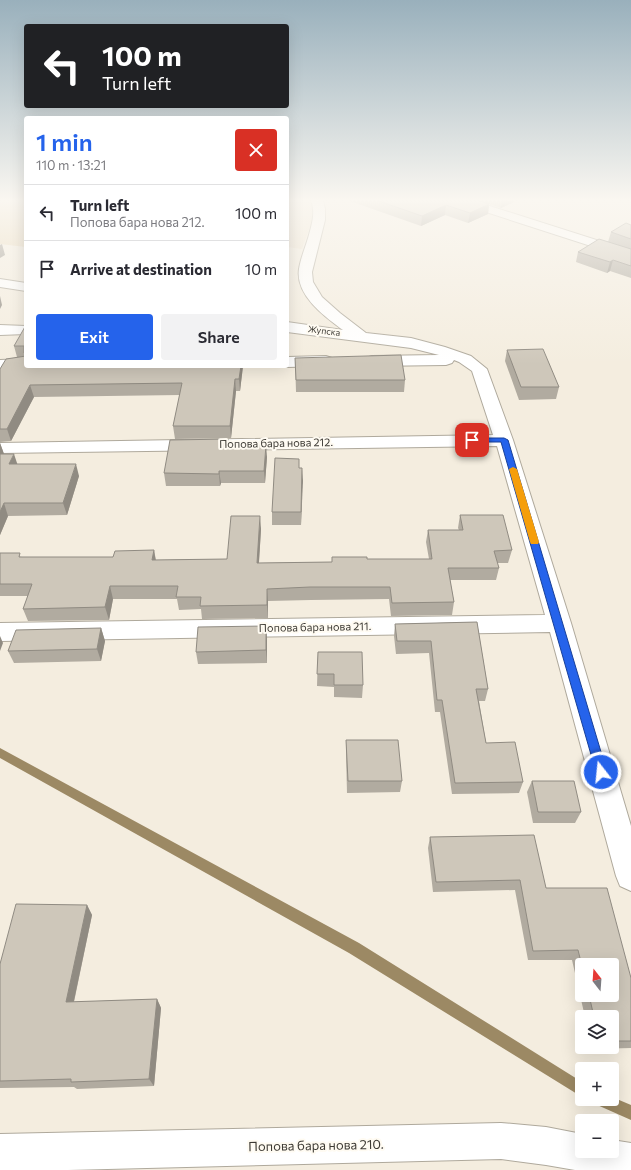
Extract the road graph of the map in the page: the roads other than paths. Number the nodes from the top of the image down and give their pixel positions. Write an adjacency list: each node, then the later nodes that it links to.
1 (309, 255): 7 (street)
2 (0, 283): 3 (street)
3 (24, 287)
4 (289, 327): 7 (street, Жупска)
5 (0, 330): 6 (street)
6 (23, 330)
7 (361, 336): 8 (street, Жупска)
8 (465, 359): 9 (street); 12 (street)
9 (289, 362)
10 (24, 364): 11 (street)
11 (0, 365)
12 (504, 440): 13 (street, Попова бара нова 212.); 14 (street)
13 (0, 448)
14 (559, 623): 15 (street, Попова бара нова 211.); 16 (street)
15 (0, 632)
16 (631, 876)
17 (0, 1153): 18 (street, Попова бара нова 210.)
18 (631, 1162)

